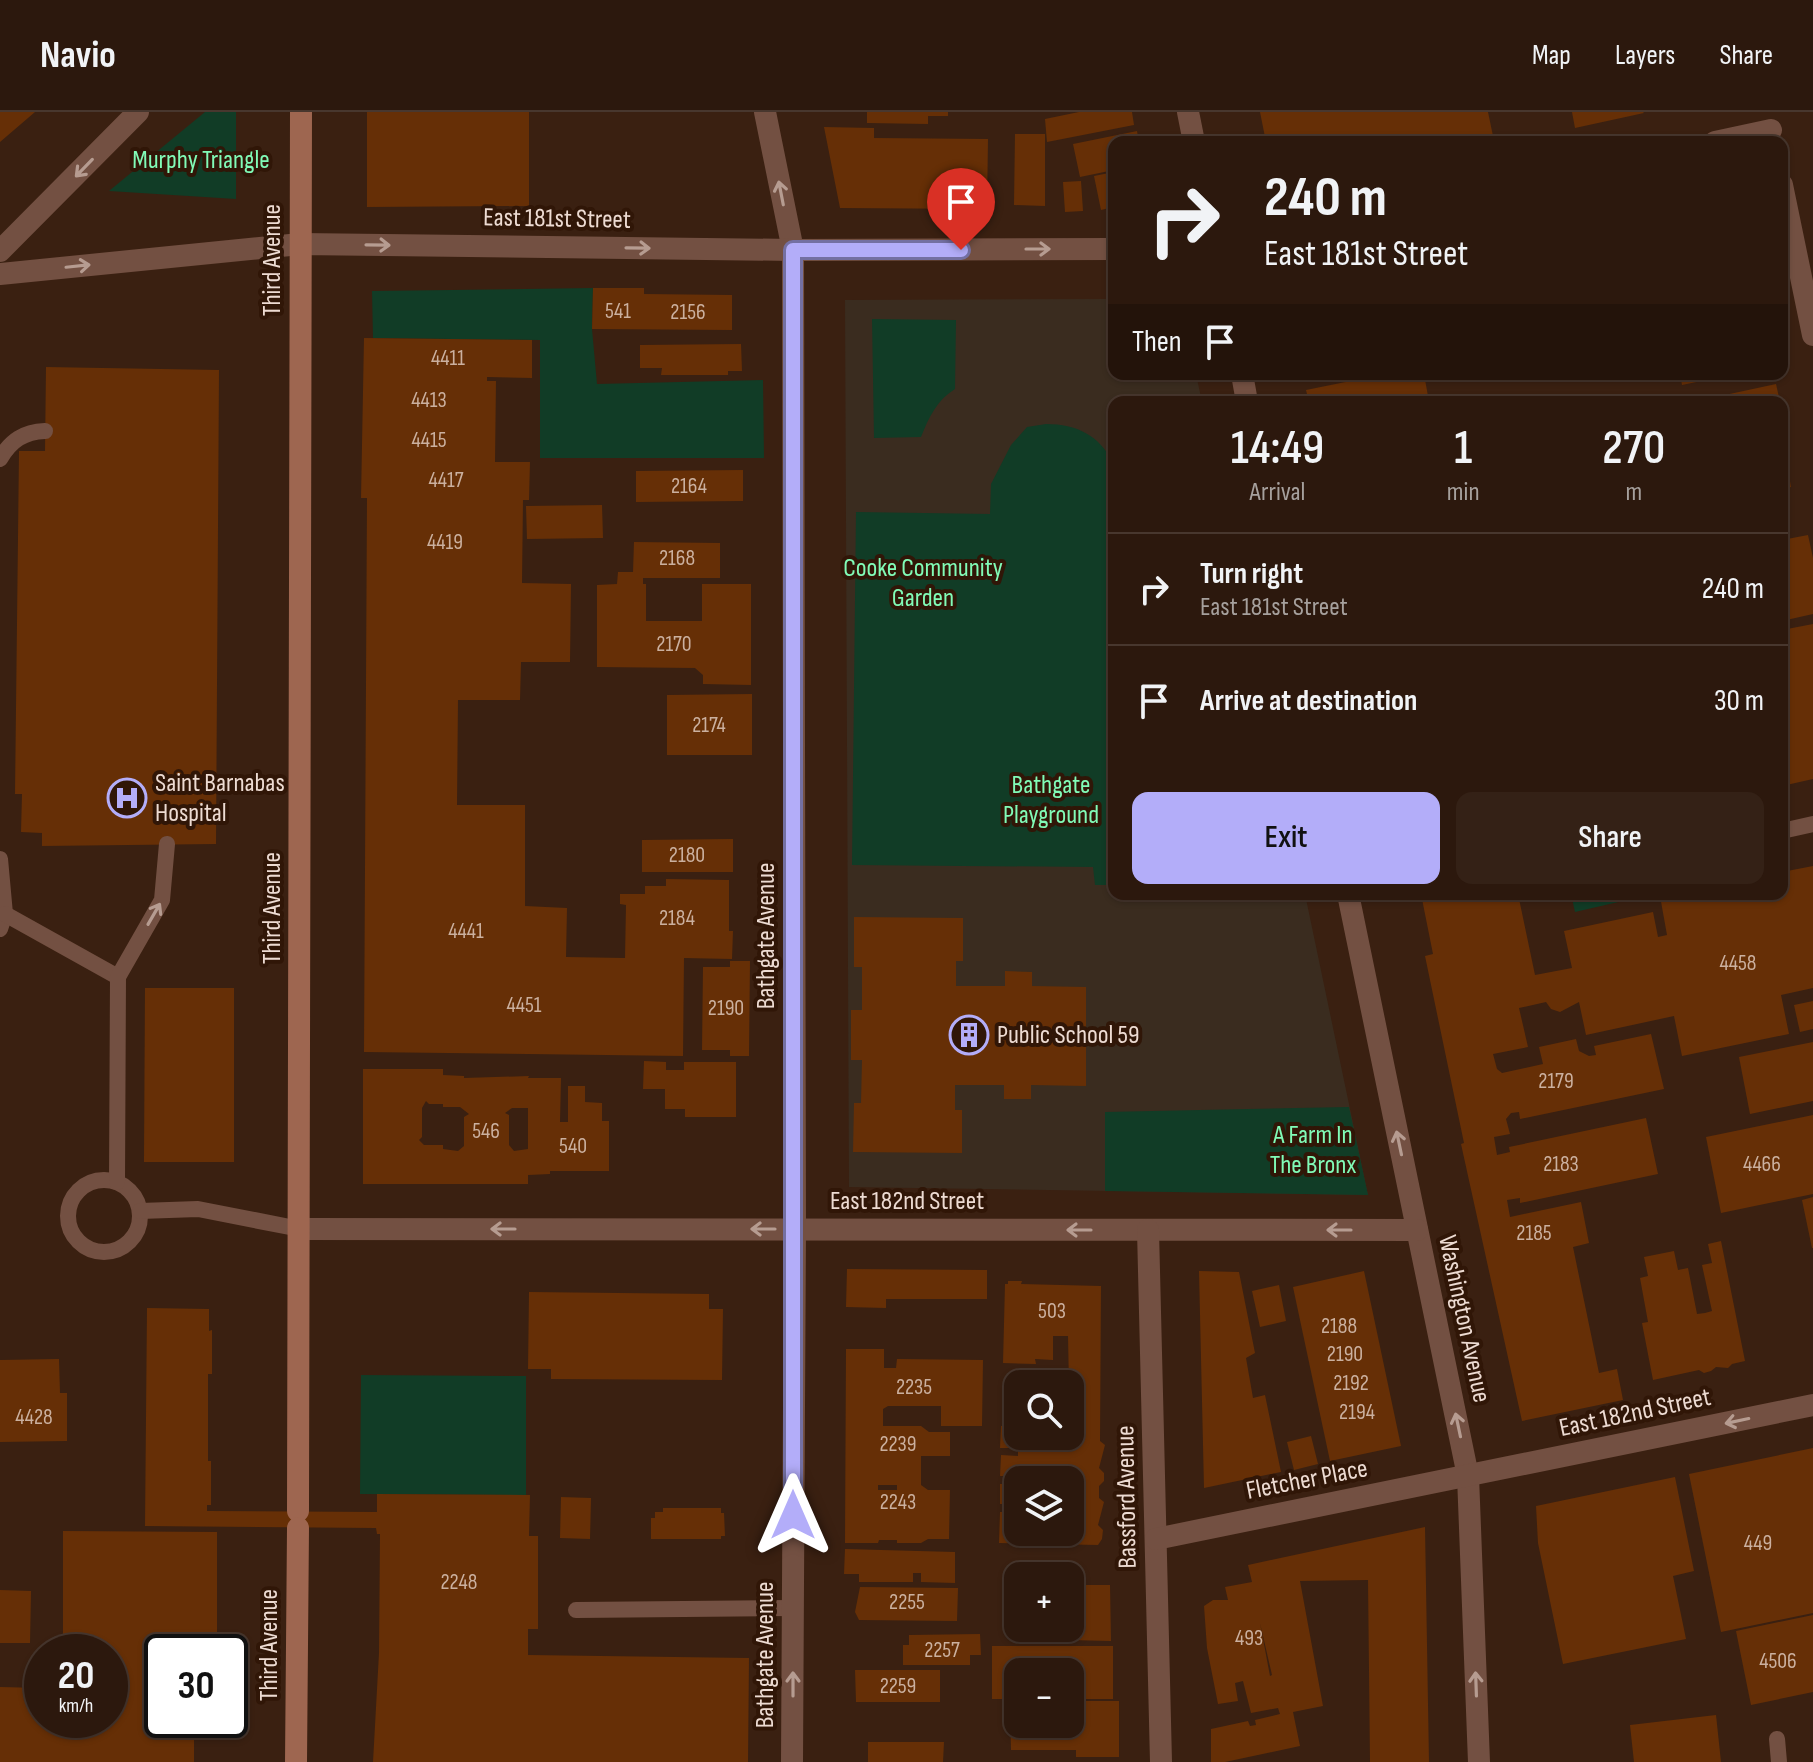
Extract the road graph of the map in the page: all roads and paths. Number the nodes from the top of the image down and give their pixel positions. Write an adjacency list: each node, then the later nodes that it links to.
1 (138, 112): 12 (street, one-way to 12)
2 (301, 112): 9 (main road, Third Avenue)
3 (765, 112): 11 (street, Bathgate Avenue, one-way to 3)
4 (1188, 112): 6 (street)
5 (1770, 128): 7 (street)
6 (1193, 136)
7 (1739, 136)
8 (1788, 214): 14 (street)
9 (300, 244): 11 (street, East 181st Street, one-way to 11); 13 (street, East 181st Street, one-way to 9); 26 (main road, Third Avenue)
10 (1108, 249): 11 (street, East 181st Street, one-way to 10)
11 (793, 250): 27 (street, Bathgate Avenue)
12 (0, 251)
13 (0, 274)
14 (1813, 335)
15 (45, 431): 16 (lane)
16 (0, 459)
17 (1813, 824): 18 (lane)
18 (1788, 830)
19 (167, 844): 23 (lane, one-way to 19)
20 (0, 859): 22 (lane)
21 (1349, 900): 29 (street, Washington Avenue, one-way to 21)
22 (3, 922): 23 (lane)
23 (118, 977): 24 (lane)
24 (117, 1182): 25 (lane); 25 (lane)
25 (140, 1211): 26 (lane)
26 (300, 1229): 27 (street, East 182nd Street, one-way to 26); 36 (main road, Third Avenue)
27 (795, 1229): 28 (street, East 182nd Street, one-way to 27); 33 (street, Bathgate Avenue)
28 (1148, 1230): 29 (street, East 182nd Street, one-way to 28); 32 (street, Bassford Avenue)
29 (1417, 1230): 31 (street, Washington Avenue, one-way to 29)
30 (1813, 1405): 31 (street, East 182nd Street, one-way to 31)
31 (1468, 1476): 32 (street, Fletcher Place); 39 (street, Washington Avenue, one-way to 31)
32 (1156, 1539): 38 (street, Bassford Avenue)
33 (793, 1608): 34 (lane); 37 (street, Bathgate Avenue, one-way to 33)
34 (576, 1610)
35 (1777, 1739): 40 (lane)
36 (296, 1762)
37 (792, 1762)
38 (1161, 1762)
39 (1479, 1762)
40 (1779, 1762)

